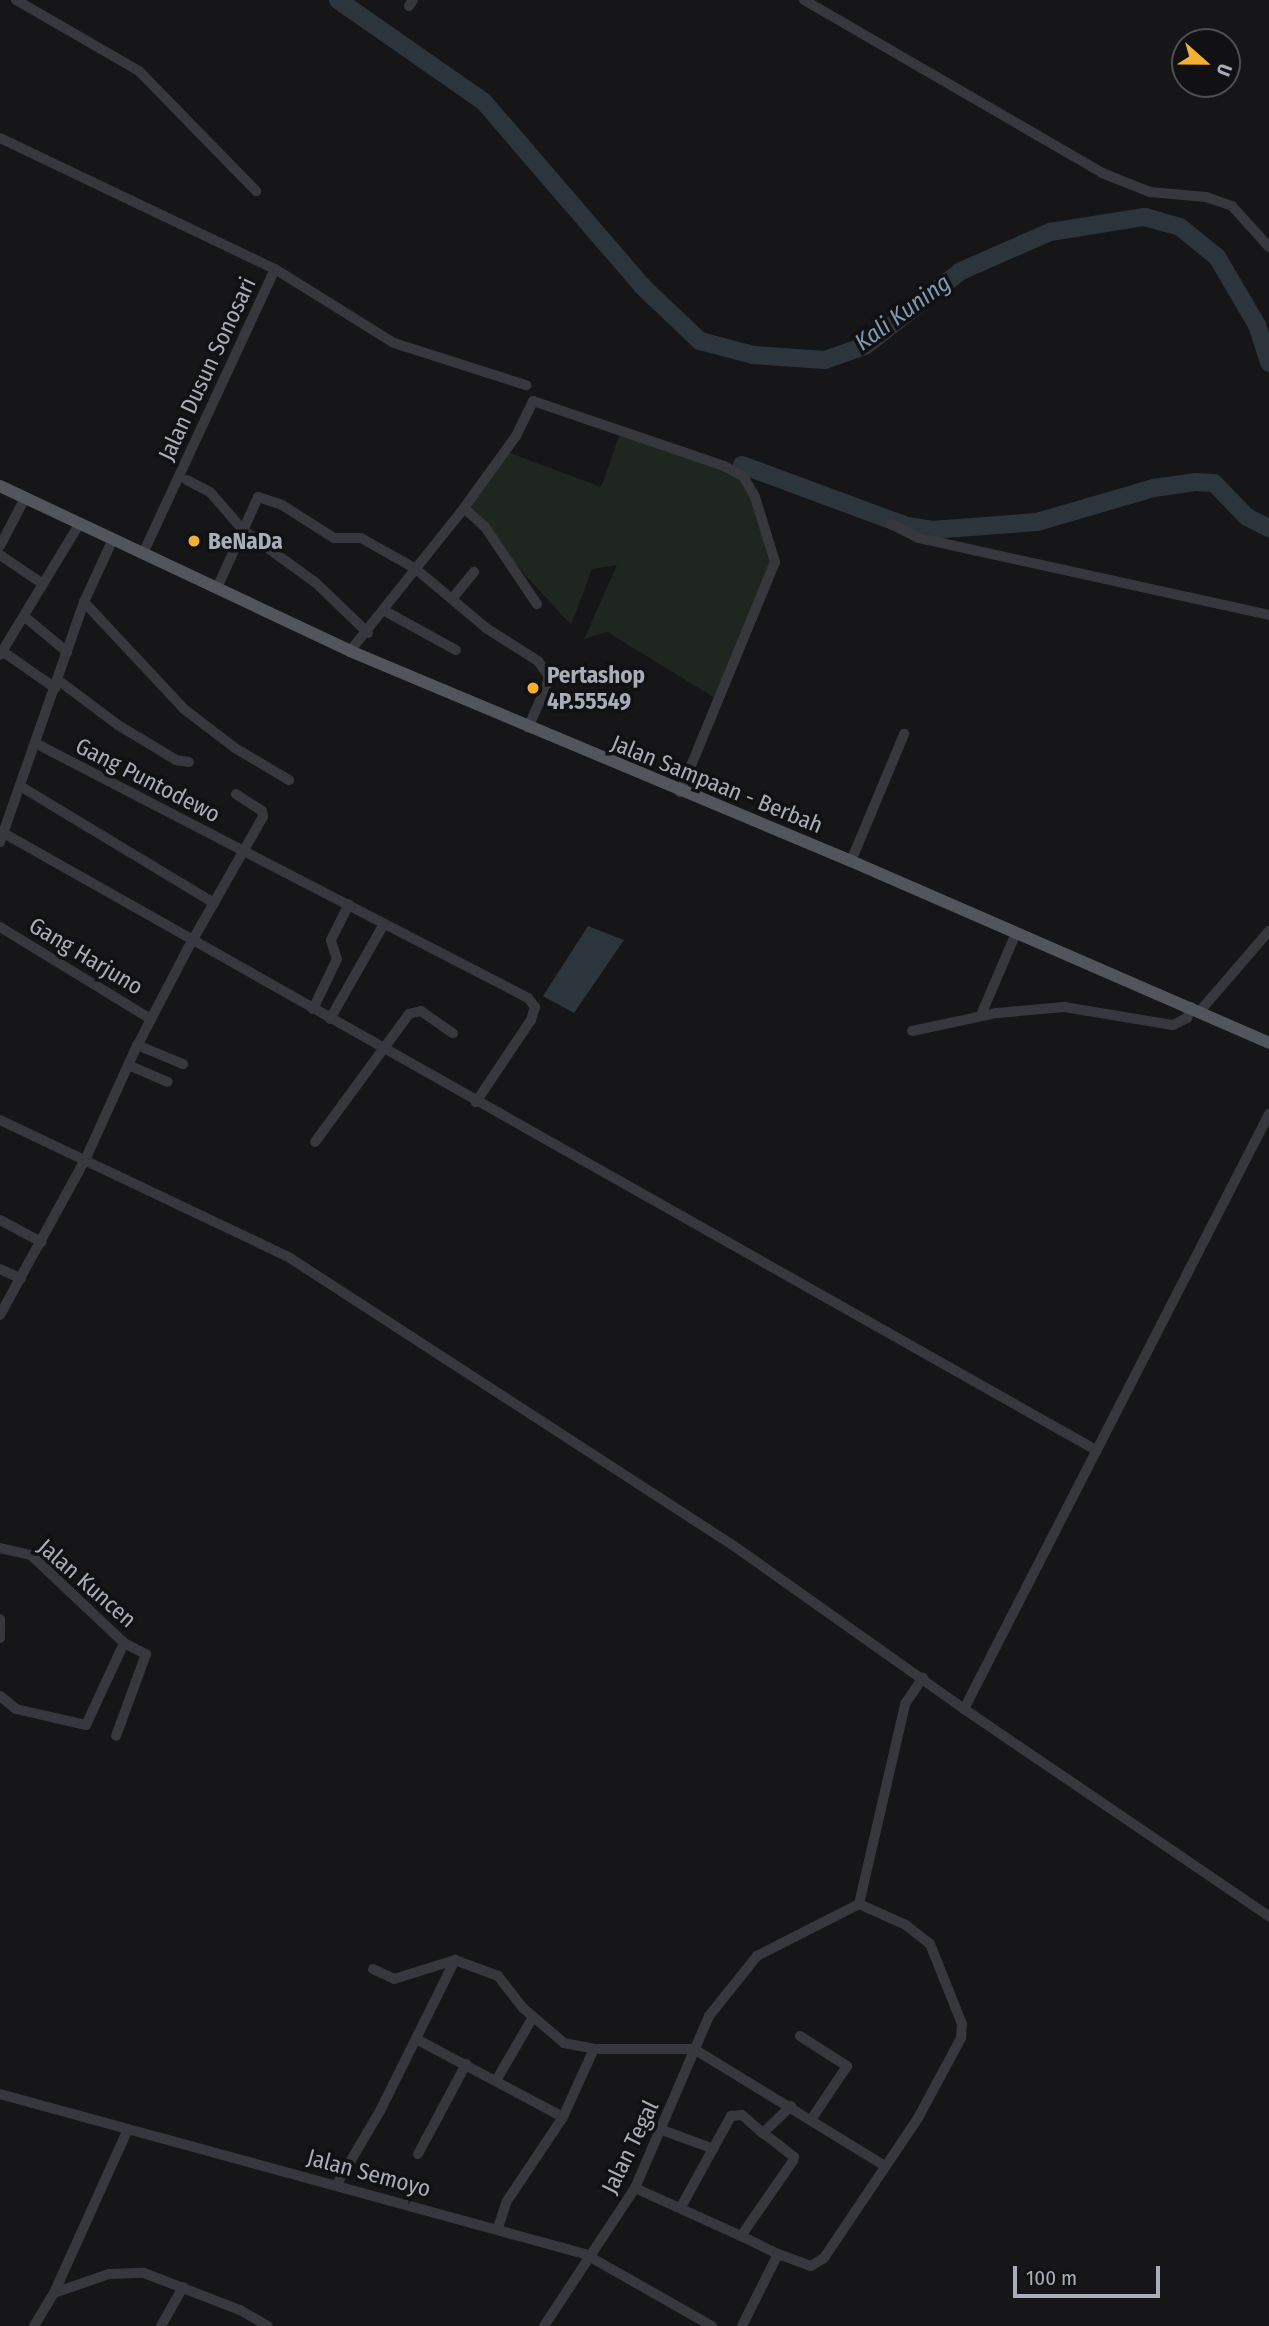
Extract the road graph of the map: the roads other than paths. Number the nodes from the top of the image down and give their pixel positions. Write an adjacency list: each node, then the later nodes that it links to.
1 (16, 0): 4 (street)
2 (804, 0): 5 (street)
3 (0, 138): 6 (street)
4 (256, 191)
5 (1269, 247)
6 (275, 269): 7 (street, Jalan Dusun Sonosari); 17 (street, Jalan Dusun Sonosari)
7 (526, 386)
8 (187, 480): 14 (street)
9 (0, 486): 10 (main road, Jalan Sampaan - Berbah)
10 (25, 498): 12 (main road, Jalan Sampaan - Berbah); 16 (street)
11 (464, 508): 19 (street); 25 (street); 41 (street)
12 (80, 523): 15 (main road, Jalan Sampaan - Berbah); 21 (street)
13 (891, 524): 27 (street)
14 (243, 530): 19 (street); 22 (street); 29 (street)
15 (113, 538): 22 (main road, Jalan Sampaan - Berbah); 24 (street)
16 (0, 546)
17 (146, 547)
18 (0, 555): 21 (street)
19 (416, 569): 23 (street); 26 (street)
20 (474, 572): 23 (street)
21 (43, 584): 28 (street)
22 (217, 588): 31 (main road, Jalan Sampaan - Berbah)
23 (452, 599): 35 (street)
24 (84, 602): 32 (street); 39 (street)
25 (537, 604)
26 (385, 611): 29 (street); 30 (street)
27 (1269, 615)
28 (25, 617): 32 (street); 33 (street)
29 (368, 633): 31 (street)
30 (456, 650)
31 (350, 651): 35 (main road, Jalan Sampaan - Berbah)
32 (67, 652): 34 (street)
33 (1, 653): 34 (street)
34 (57, 684): 37 (street); 38 (street)
35 (528, 728): 41 (main road, Jalan Sampaan - Berbah)
36 (904, 734): 45 (street)
37 (35, 743): 40 (street); 44 (street, Gang Puntodewo)
38 (189, 762)
39 (289, 779)
40 (20, 786): 43 (street); 46 (street)
41 (680, 792): 45 (main road, Jalan Sampaan - Berbah)
42 (236, 794): 44 (street)
43 (1, 835): 52 (street)
44 (244, 851): 46 (street); 47 (street, Gang Puntodewo)
45 (851, 861): 51 (main road, Jalan Sampaan - Berbah)
46 (214, 903): 52 (street)
47 (349, 904): 48 (street, Gang Puntodewo); 53 (street)
48 (383, 924): 57 (street); 66 (street, Gang Puntodewo)
49 (0, 927): 56 (street, Gang Harjuno)
50 (1269, 931): 54 (street)
51 (1016, 933): 54 (main road, Jalan Sampaan - Berbah); 55 (street)
52 (192, 942): 53 (street); 56 (street)
53 (313, 1009): 57 (street)
54 (1195, 1009): 55 (street); 60 (main road, Jalan Sampaan - Berbah)
55 (981, 1015): 58 (street)
56 (151, 1018): 61 (street)
57 (330, 1019): 62 (street)
58 (912, 1031)
59 (453, 1033): 62 (street)
60 (1269, 1043)
61 (137, 1045): 63 (street); 64 (street)
62 (381, 1047): 66 (street); 69 (street)
63 (183, 1063)
64 (128, 1065): 65 (street); 70 (street)
65 (168, 1082)
66 (476, 1102): 76 (street)
67 (1269, 1114): 76 (street)
68 (0, 1120): 70 (street)
69 (315, 1142)
70 (86, 1158): 72 (street); 81 (street)
71 (0, 1220): 72 (street)
72 (41, 1242): 74 (street)
73 (0, 1269): 74 (street)
74 (21, 1279): 75 (street)
75 (0, 1315)
76 (1096, 1450): 83 (street)
77 (0, 1548): 80 (street, Jalan Kuncen)
78 (0, 1619): 79 (street)
79 (0, 1638)
80 (124, 1643): 82 (street); 84 (street, Jalan Kuncen)
81 (923, 1677): 83 (street); 85 (street)
82 (0, 1696)
83 (964, 1709): 86 (street)
84 (116, 1736)
85 (859, 1904): 93 (street, Jalan Tegal); 105 (street)
86 (1269, 1916)
87 (455, 1960): 88 (street); 89 (street); 91 (street)
88 (373, 1969)
89 (533, 2017): 92 (street); 95 (street)
90 (800, 2036): 99 (street)
91 (418, 2040): 94 (street); 106 (street)
92 (594, 2049): 93 (street); 98 (street)
93 (694, 2049): 97 (street); 100 (street, Jalan Tegal)
94 (466, 2064): 95 (street); 104 (street)
95 (497, 2079): 98 (street)
96 (0, 2094): 101 (street, Jalan Semoyo)
97 (791, 2106): 99 (street); 102 (street)
98 (563, 2117): 109 (street)
99 (811, 2120): 105 (street)
100 (662, 2130): 103 (street); 107 (street, Jalan Tegal)
101 (127, 2131): 106 (street, Jalan Semoyo); 114 (street)
102 (763, 2133): 103 (street); 110 (street)
103 (715, 2149): 108 (street)
104 (418, 2154)
105 (885, 2166): 111 (street)
106 (337, 2184): 109 (street, Jalan Semoyo)
107 (635, 2188): 108 (street); 112 (street, Jalan Tegal)
108 (681, 2207): 110 (street)
109 (498, 2228): 112 (street, Jalan Semoyo)
110 (741, 2236): 111 (street)
111 (778, 2254): 120 (street)
112 (593, 2257): 118 (street, Jalan Tegal); 119 (street, Jalan Semoyo)
113 (183, 2287): 114 (street); 116 (street); 117 (street)
114 (54, 2294): 115 (street)
115 (34, 2326)
116 (161, 2326)
117 (268, 2326)
118 (544, 2326)
119 (712, 2326)
120 (742, 2326)

